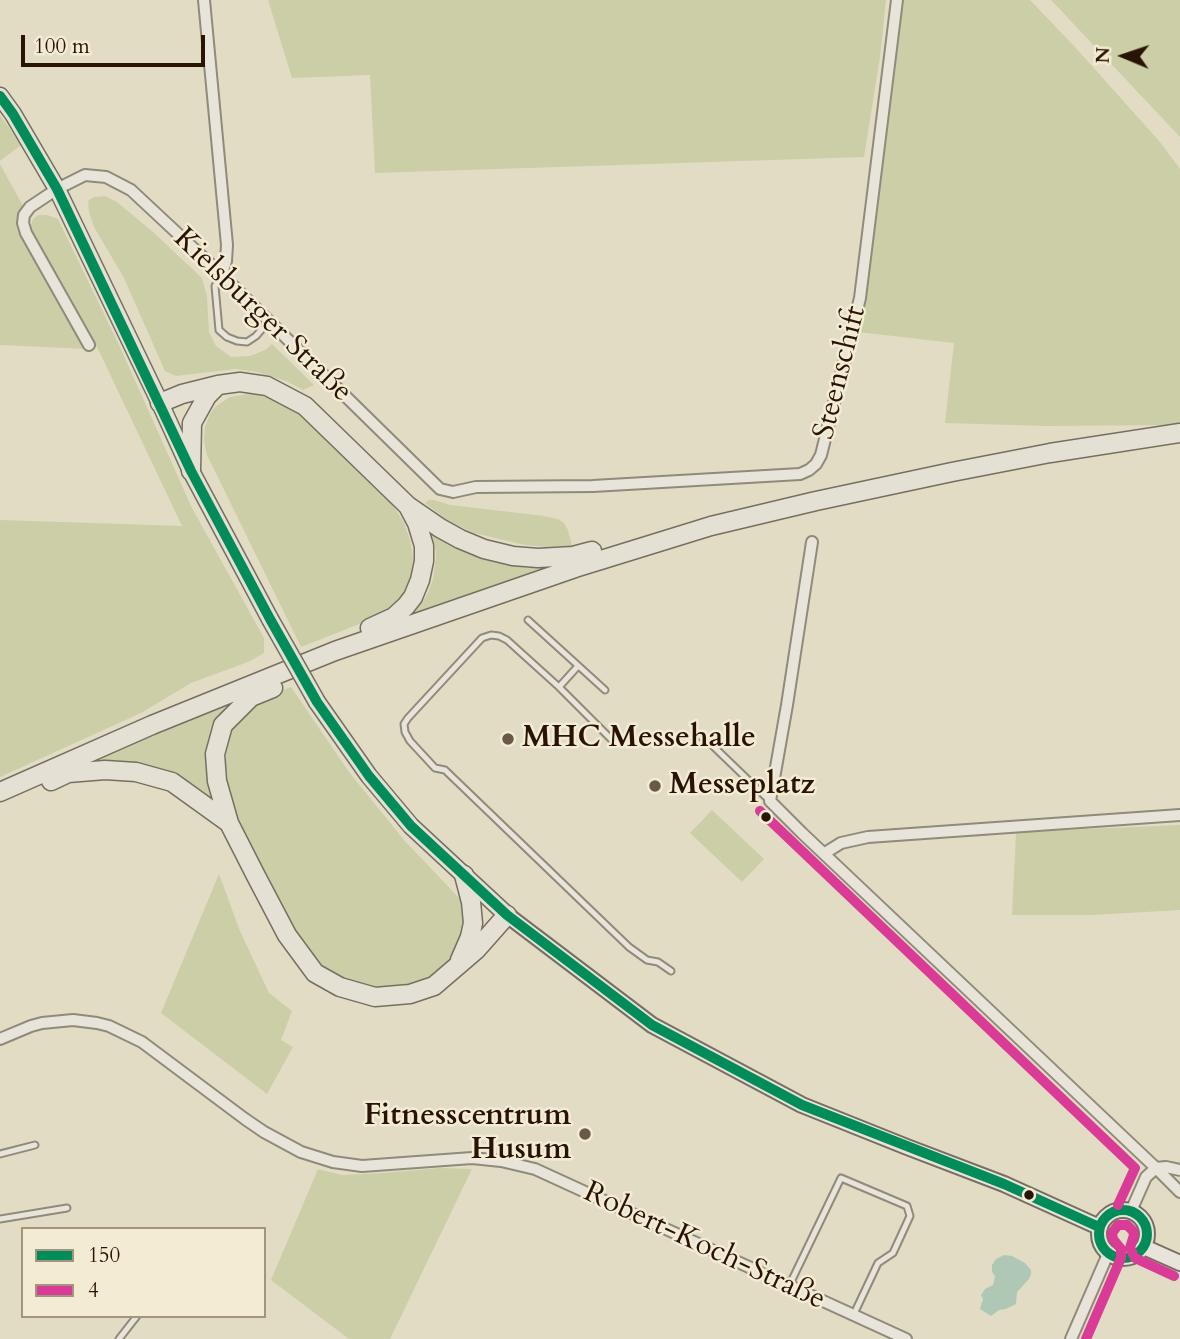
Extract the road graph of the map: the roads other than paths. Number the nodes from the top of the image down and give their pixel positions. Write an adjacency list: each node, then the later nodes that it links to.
1 (204, 0): 5 (street)
2 (897, 0): 12 (street, Steenschift)
3 (0, 96): 4 (main road)
4 (57, 189): 5 (street, Kielsburger Straße); 7 (street, Kielsburger Straße); 9 (main road)
5 (222, 275): 6 (street, Kielsburger Straße); 6 (lane)
6 (268, 322): 12 (street, Kielsburger Straße)
7 (89, 345)
8 (218, 385): 9 (highway); 11 (highway); 13 (highway)
9 (160, 403): 11 (main road)
10 (1180, 433): 14 (highway)
11 (191, 471): 30 (main road, bridge)
12 (453, 492)
13 (408, 506): 14 (highway); 18 (highway)
14 (711, 526): 17 (highway)
15 (812, 542): 25 (street)
16 (528, 620): 19 (lane)
17 (335, 651): 18 (highway); 28 (highway)
18 (313, 659): 24 (highway)
19 (578, 667): 20 (lane); 21 (lane)
20 (559, 687): 23 (lane); 33 (lane)
21 (605, 690)
22 (699, 735): 25 (lane)
23 (616, 744)
24 (0, 792)
25 (770, 801): 29 (street)
26 (0, 804): 28 (highway)
27 (1180, 815): 29 (street)
28 (229, 823): 32 (highway)
29 (825, 853): 37 (street)
30 (464, 875): 31 (main road); 32 (highway)
31 (507, 915): 32 (highway); 43 (main road)
32 (457, 966)
33 (671, 971)
34 (0, 1039): 47 (street, Robert-Koch-Straße)
35 (35, 1144): 36 (lane)
36 (0, 1154)
37 (1157, 1168): 38 (street); 39 (street); 41 (street)
38 (1180, 1170)
39 (1180, 1192)
40 (67, 1208): 42 (lane)
41 (1130, 1211): 43 (main road); 44 (main road)
42 (0, 1219)
43 (1099, 1227): 45 (main road)
44 (1144, 1247): 45 (main road); 46 (main road)
45 (1108, 1254): 52 (street)
46 (1180, 1263)
47 (789, 1286): 48 (street, Robert-Koch-Straße); 48 (lane)
48 (853, 1315): 51 (street, Robert-Koch-Straße)
49 (135, 1318): 50 (lane)
50 (119, 1339)
51 (906, 1339)
52 (1071, 1339)

